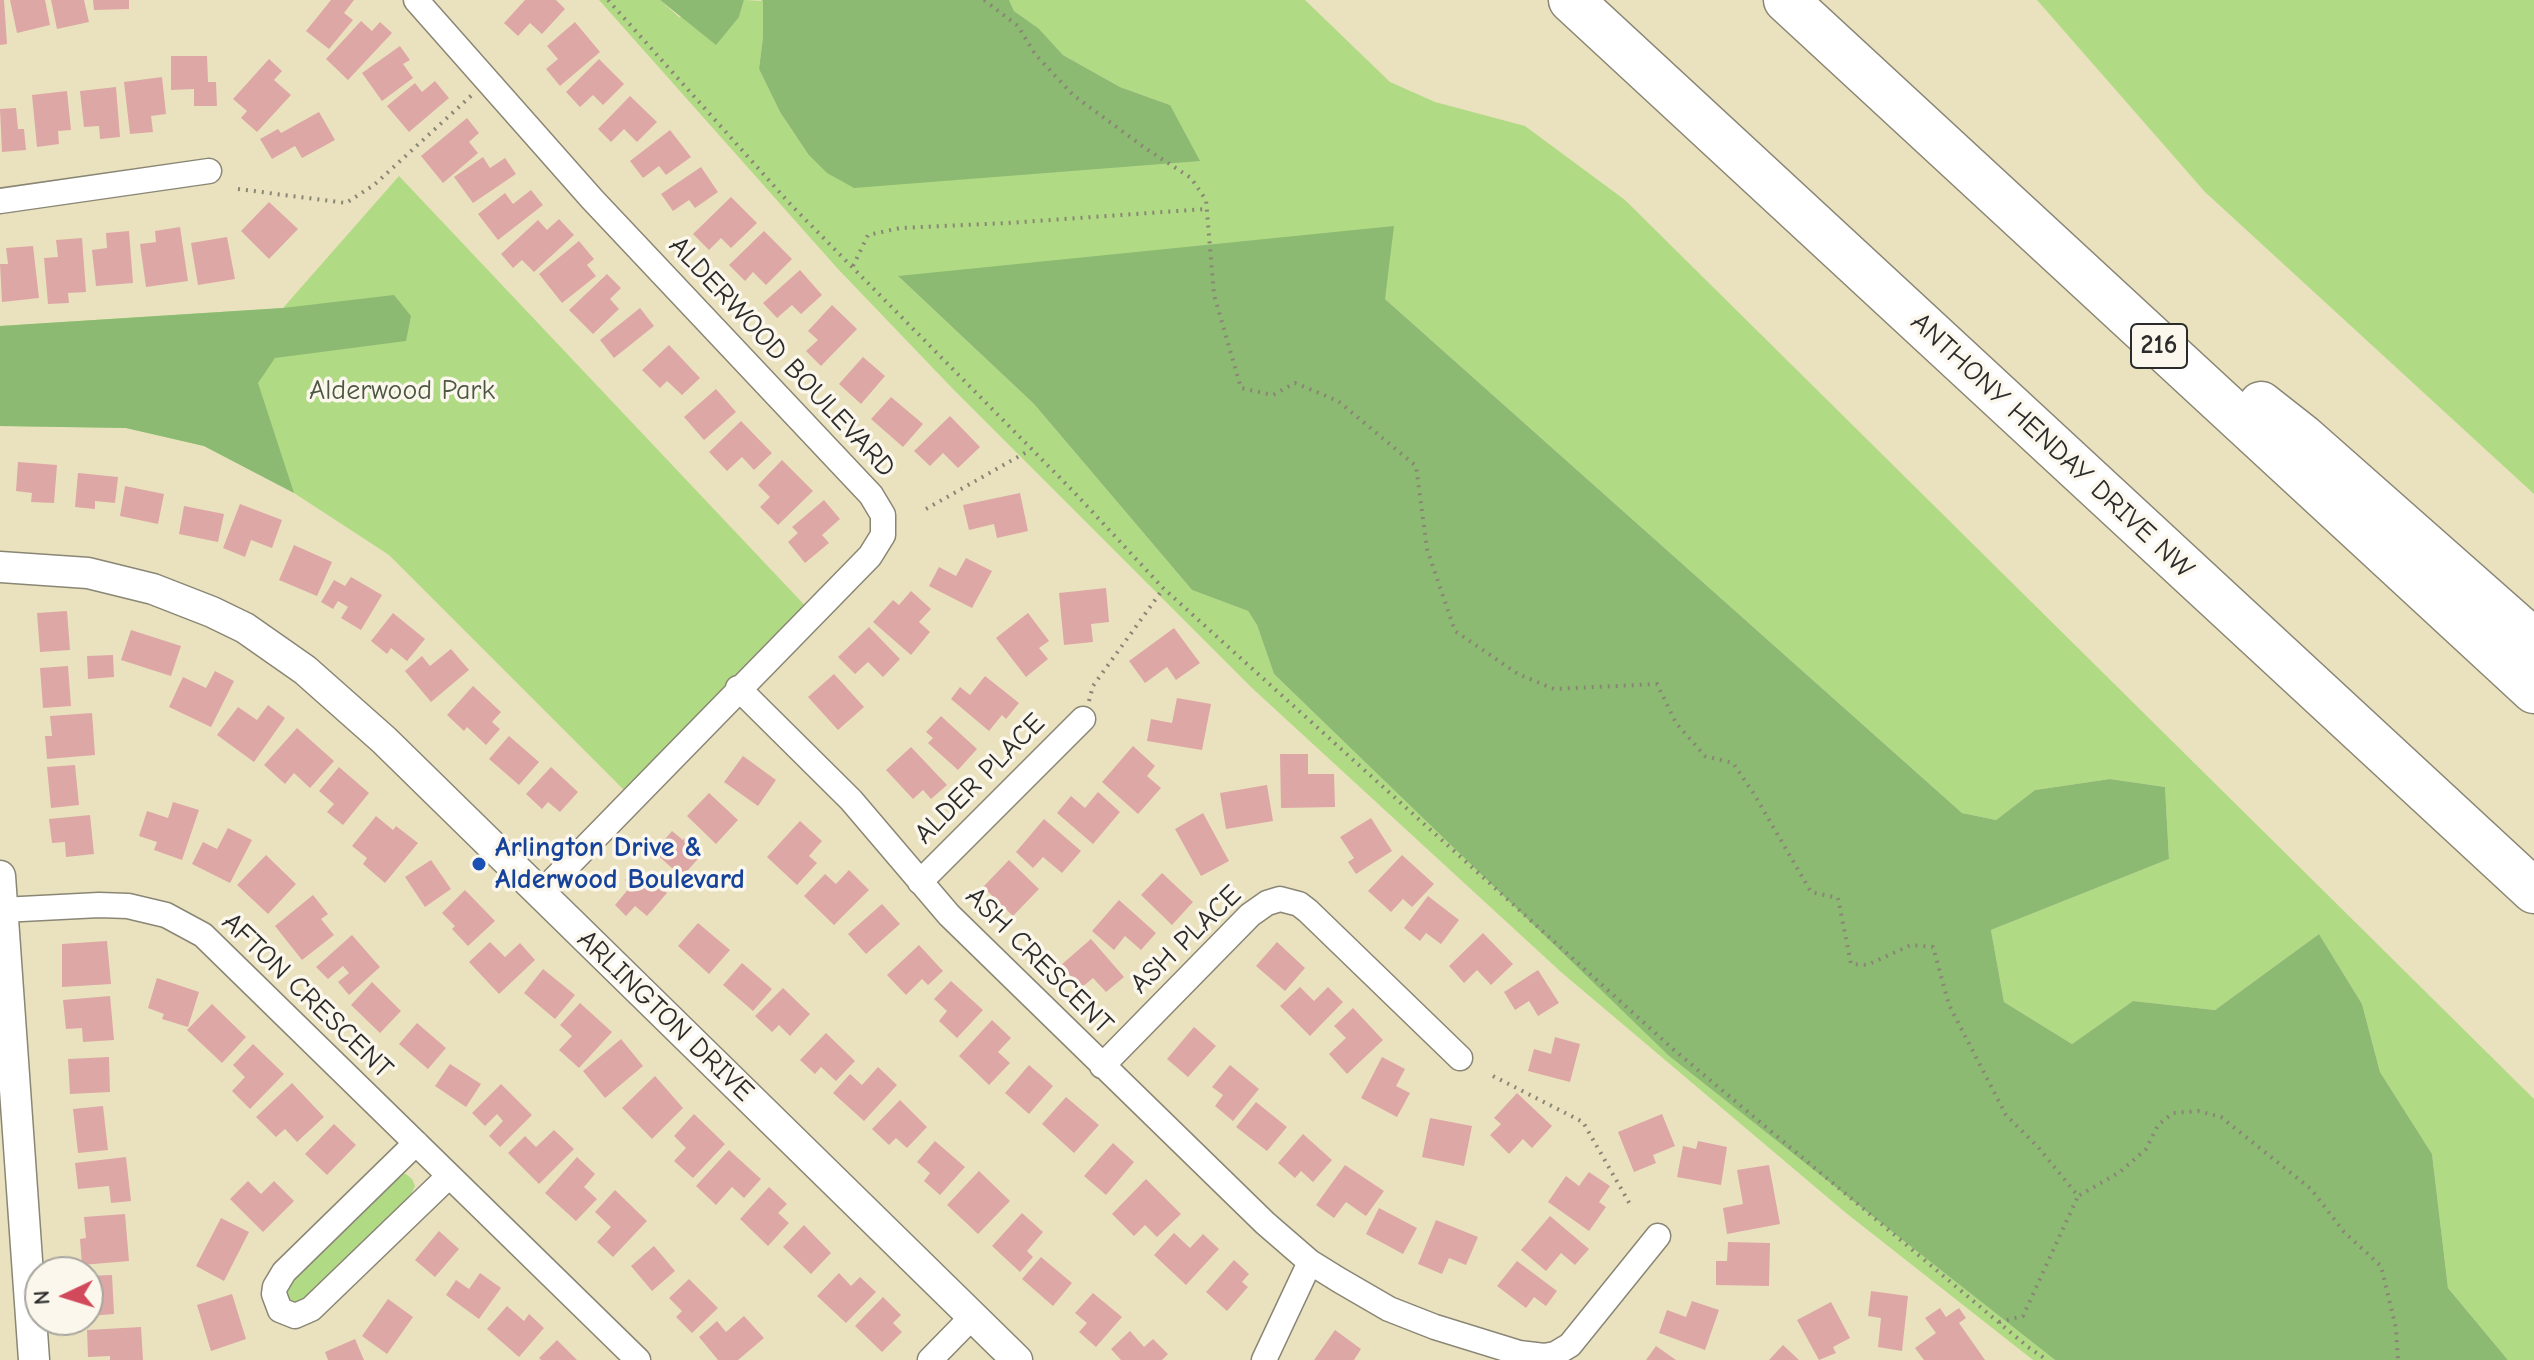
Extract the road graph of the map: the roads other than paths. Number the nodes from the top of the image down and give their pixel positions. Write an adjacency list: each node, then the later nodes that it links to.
1 (416, 0): 10 (street, ALDERWOOD BOULEVARD)
2 (1571, 0): 9 (highway, ANTHONY HENDAY DRIVE NW)
3 (1786, 0): 5 (highway, 216)
4 (209, 171): 6 (street)
5 (1980, 181): 8 (highway); 11 (highway, 216)
6 (0, 201)
7 (0, 567): 16 (street, ARLINGTON DRIVE)
8 (2534, 641)
9 (2307, 682): 15 (highway, ANTHONY HENDAY DRIVE NW); 18 (highway)
10 (738, 688): 14 (street, ASH CRESCENT); 16 (street, ALDERWOOD BOULEVARD)
11 (2534, 691)
12 (1083, 719): 14 (street, ALDER PLACE)
13 (0, 876): 17 (street)
14 (920, 882): 20 (street, ASH CRESCENT)
15 (2534, 891)
16 (540, 894): 25 (street, ARLINGTON DRIVE)
17 (2, 910): 21 (street, AFTON CRESCENT); 26 (street)
18 (2534, 923)
19 (1460, 1058): 20 (street, ASH PLACE)
20 (1102, 1066): 24 (street, ASH CRESCENT)
21 (416, 1143): 22 (street, AFTON CRESCENT); 22 (street)
22 (449, 1176): 27 (street, AFTON CRESCENT)
23 (1658, 1236): 24 (street, ASH CRESCENT)
24 (1310, 1262): 30 (street)
25 (972, 1317): 28 (street); 29 (street, ARLINGTON DRIVE)
26 (34, 1360)
27 (638, 1360)
28 (930, 1360)
29 (1017, 1360)
30 (1264, 1360)

